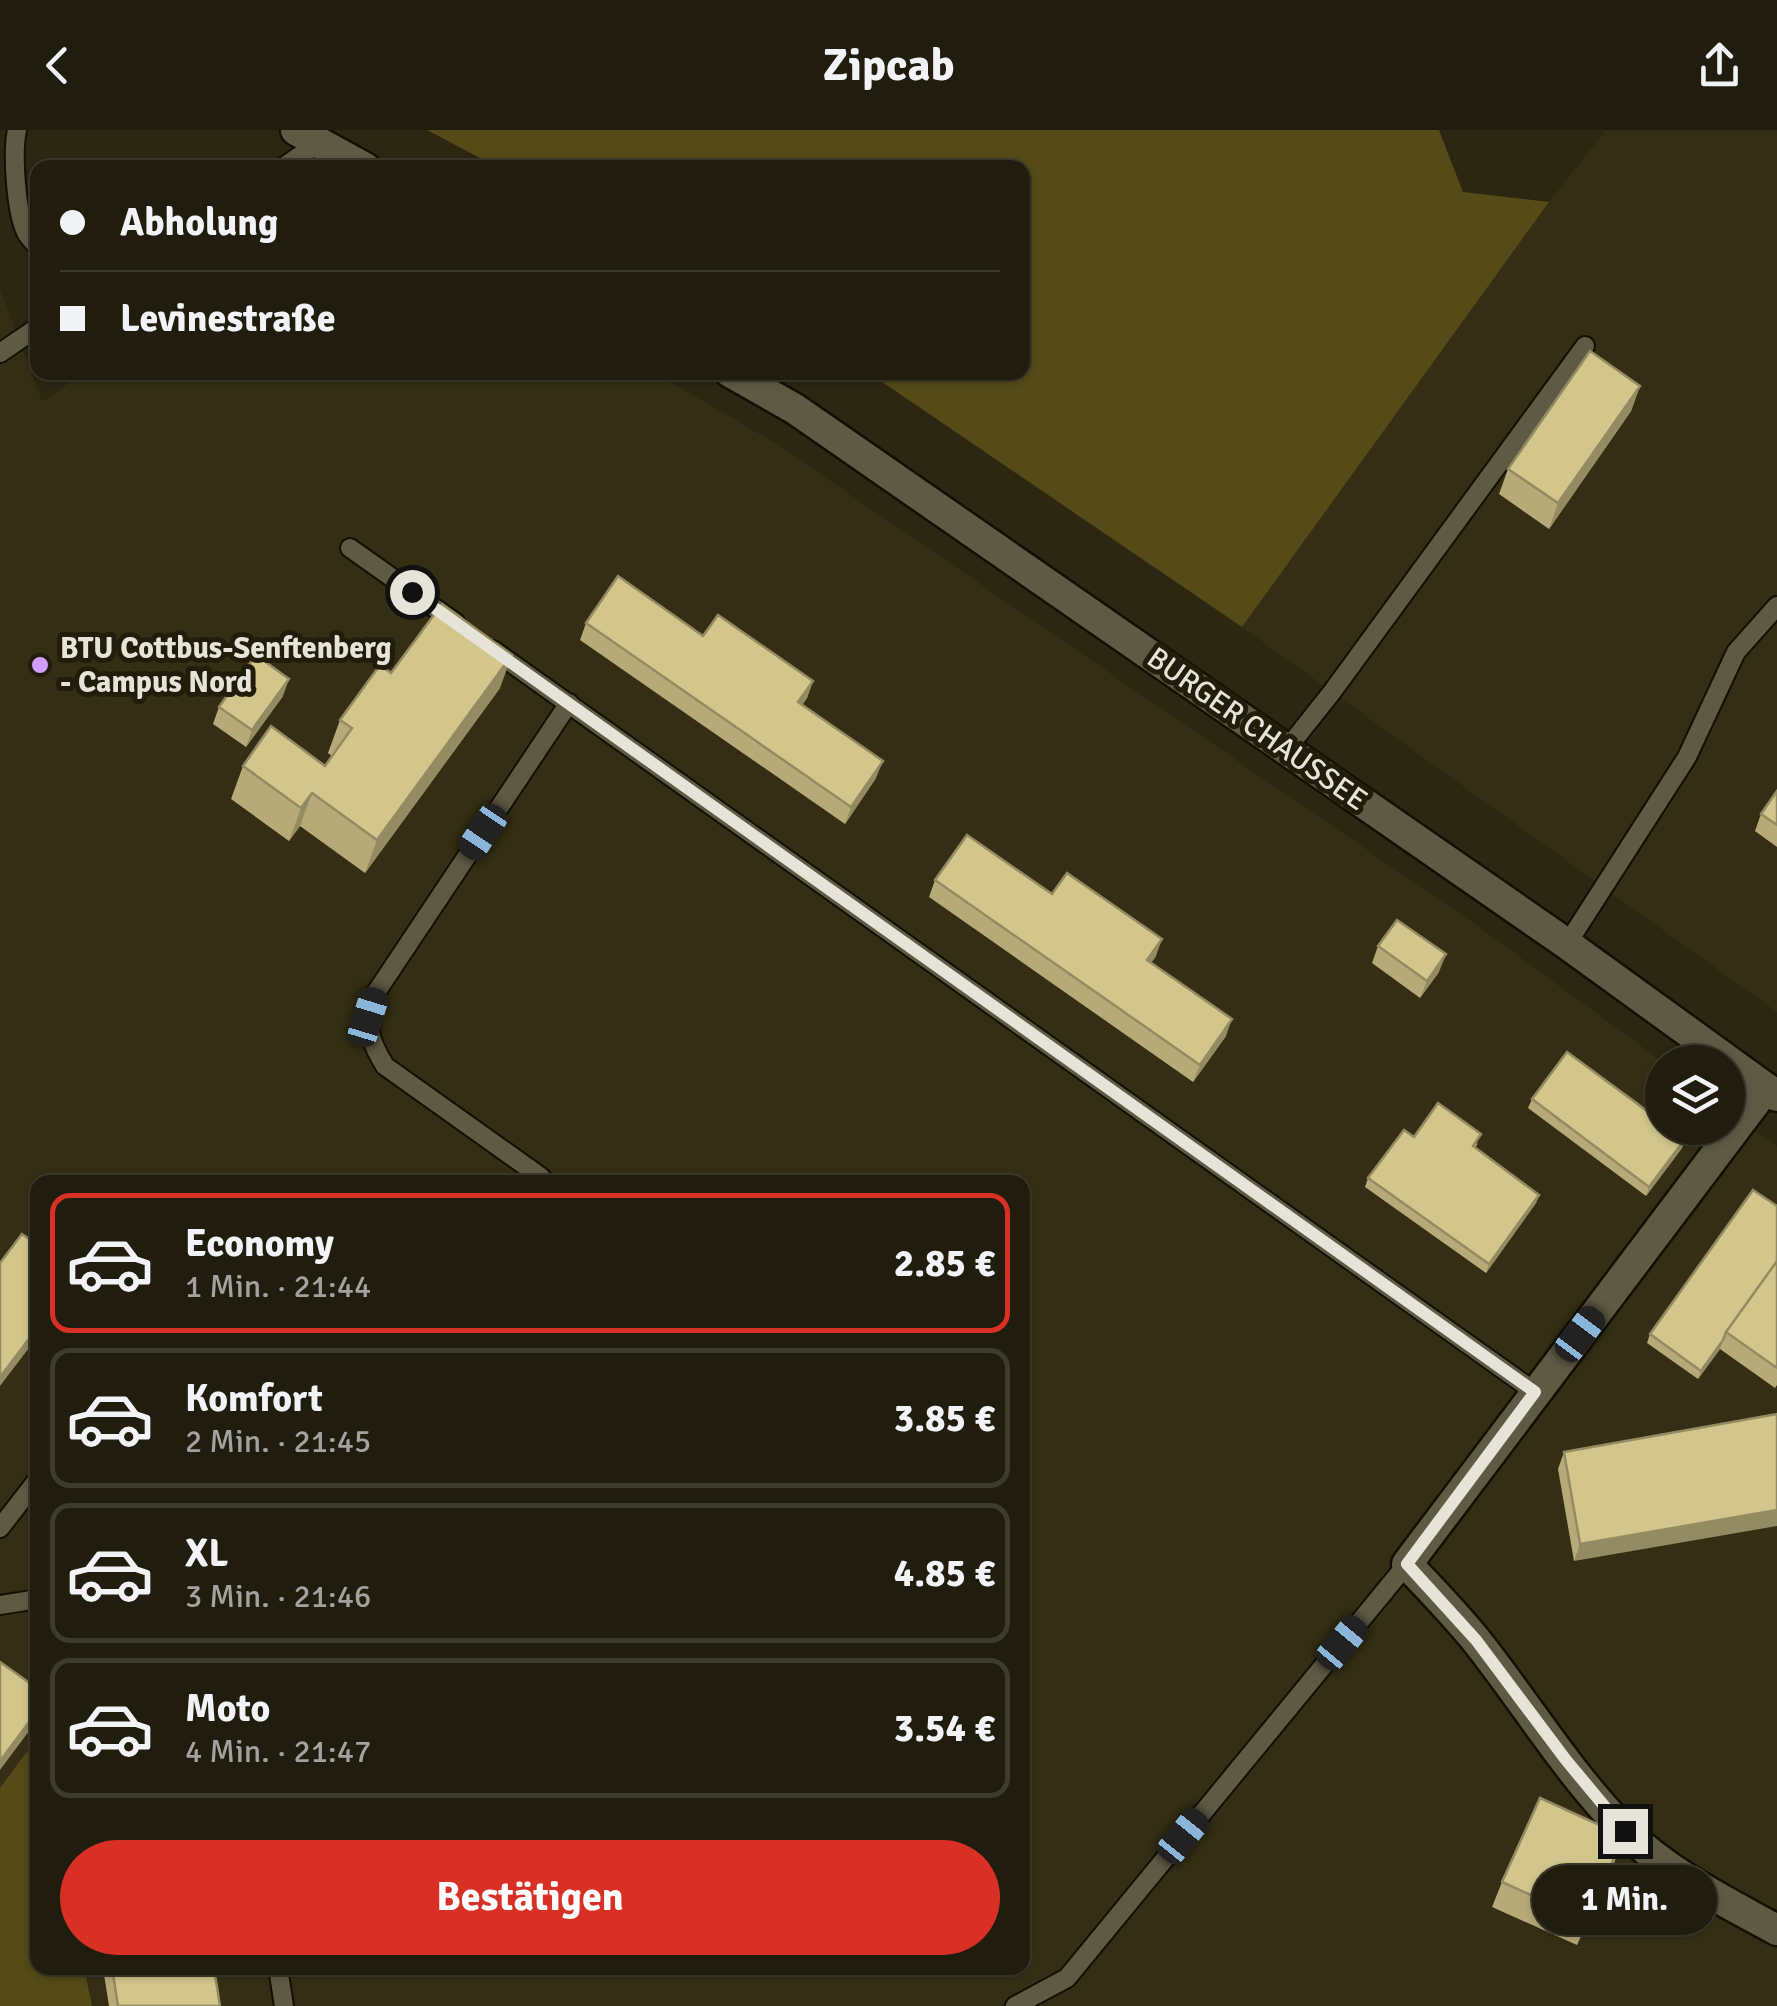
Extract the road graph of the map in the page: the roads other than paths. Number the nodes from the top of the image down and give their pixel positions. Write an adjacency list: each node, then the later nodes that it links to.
1 (17, 130): 5 (lane)
2 (308, 136): 3 (lane); 4 (main road)
3 (288, 160)
4 (351, 160)
5 (30, 238)
6 (30, 332): 8 (lane)
7 (1585, 346): 13 (lane)
8 (0, 353)
9 (744, 380): 13 (main road, BURGER CHAUSSEE)
10 (350, 548): 12 (lane)
11 (1777, 606): 14 (lane)
12 (569, 704): 16 (lane); 17 (lane)
13 (1286, 750): 14 (main road, BURGER CHAUSSEE)
14 (1567, 944): 15 (main road, BURGER CHAUSSEE)
15 (1772, 1092): 17 (main road)
16 (539, 1175)
17 (1535, 1392): 20 (main road)
18 (30, 1489): 19 (lane)
19 (0, 1528)
20 (1407, 1564): 23 (main road); 26 (lane)
21 (30, 1600): 22 (lane)
22 (0, 1605)
23 (1777, 1930)
24 (279, 1975): 25 (lane)
25 (284, 2006)
26 (1016, 2006)

